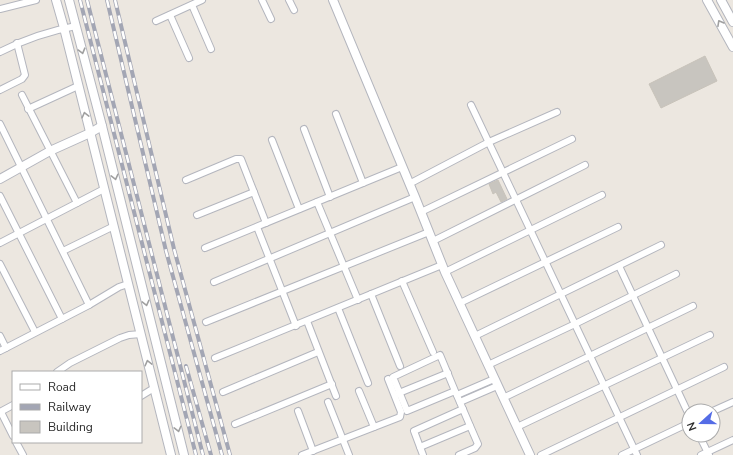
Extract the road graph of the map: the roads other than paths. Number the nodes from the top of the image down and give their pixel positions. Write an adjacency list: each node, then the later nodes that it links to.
1 (36, 0): 12 (street)
2 (56, 0): 19 (street)
3 (69, 0): 18 (street)
4 (182, 0): 11 (street)
5 (202, 0): 11 (street)
6 (262, 0): 15 (street)
7 (289, 0): 13 (street)
8 (333, 0): 42 (street)
9 (707, 0): 21 (street, one-way to 9)
10 (721, 0): 17 (street)
11 (189, 6): 14 (street); 22 (street)
12 (0, 9)
13 (294, 10)
14 (170, 15): 16 (street); 24 (street)
15 (271, 19)
16 (156, 21)
17 (733, 22)
18 (76, 26): 19 (street); 33 (street, one-way to 33)
19 (64, 28): 20 (street); 25 (street)
20 (17, 43): 23 (street); 26 (street)
21 (733, 46)
22 (211, 49)
23 (0, 52)
24 (189, 58)
25 (78, 86): 29 (street); 35 (street, one-way to 25)
26 (0, 90)
27 (22, 95): 29 (street)
28 (471, 105): 38 (street)
29 (28, 109): 39 (street)
30 (557, 112): 38 (street)
31 (336, 114): 46 (street)
32 (0, 124): 41 (street)
33 (102, 126): 35 (street); 133 (street, one-way to 133)
34 (304, 129): 52 (street)
35 (90, 133): 39 (street); 48 (street)
36 (572, 139): 43 (street)
37 (272, 140): 57 (street)
38 (488, 142): 43 (street); 47 (street)
39 (50, 151): 41 (street); 56 (street)
40 (585, 165): 54 (street)
41 (21, 167): 44 (street); 60 (street)
42 (402, 167): 46 (street); 47 (street)
43 (503, 172): 54 (street); 58 (street)
44 (0, 179)
45 (186, 180): 49 (street)
46 (363, 183): 52 (street)
47 (409, 184): 53 (street)
48 (104, 189): 56 (street); 62 (street)
49 (254, 192): 59 (street); 61 (street)
50 (602, 195): 65 (street)
51 (0, 196): 67 (street)
52 (330, 197): 55 (street)
53 (415, 197): 58 (street); 68 (street)
54 (516, 200): 65 (street); 69 (street)
55 (317, 202): 57 (street); 68 (street)
56 (77, 203): 60 (street)
57 (299, 209): 61 (street)
58 (421, 212): 66 (street)
59 (197, 215)
60 (47, 219): 67 (street); 73 (street)
61 (266, 223): 63 (street)
62 (114, 226): 73 (street); 83 (street)
63 (257, 227): 72 (street); 74 (street)
64 (618, 227): 75 (street)
65 (530, 230): 75 (street); 79 (street)
66 (429, 232): 69 (street); 77 (street)
67 (19, 233): 70 (street); 93 (street)
68 (330, 233): 74 (street); 77 (street)
69 (433, 241): 79 (street)
70 (0, 243)
71 (661, 245): 78 (street)
72 (205, 248)
73 (63, 251): 90 (street)
74 (270, 258): 82 (street); 84 (street)
75 (545, 262): 86 (street); 89 (street)
76 (0, 264): 99 (street)
77 (344, 266): 84 (street); 88 (street)
78 (619, 266): 86 (street); 87 (street)
79 (444, 268): 81 (street); 89 (street)
80 (676, 274): 87 (street)
81 (402, 281): 85 (street); 106 (street)
82 (214, 282)
83 (128, 284): 90 (street); 100 (street)
84 (282, 291): 95 (street); 97 (street)
85 (371, 294): 88 (street); 111 (street)
86 (560, 294): 96 (street); 103 (street)
87 (632, 296): 96 (street); 98 (street)
88 (358, 300): 92 (street)
89 (460, 303): 103 (street)
90 (89, 305): 93 (street)
91 (693, 306): 98 (street)
92 (338, 308): 94 (street); 116 (street)
93 (62, 319): 99 (street)
94 (307, 321): 97 (street); 105 (street)
95 (206, 322)
96 (575, 324): 107 (street); 110 (street)
97 (296, 326): 108 (street)
98 (647, 328): 107 (street); 109 (street)
99 (35, 332): 104 (street)
100 (141, 334): 113 (street); 120 (street, one-way to 100)
101 (710, 335): 109 (street)
102 (0, 336): 104 (street)
103 (475, 336): 110 (street)
104 (3, 349)
105 (318, 352): 118 (street); 123 (street)
106 (432, 352)
107 (590, 356): 119 (street); 128 (street)
108 (215, 358)
109 (662, 358): 119 (street); 121 (street)
110 (488, 365): 117 (street)
111 (400, 366)
112 (724, 367): 121 (street)
113 (58, 371)
114 (448, 373): 124 (street); 124 (street); 125 (street)
115 (388, 379): 143 (street)
116 (368, 383)
117 (496, 383): 125 (street); 128 (street); 130 (street)
118 (332, 384): 127 (street); 141 (street)
119 (604, 386): 140 (street); 144 (street)
120 (154, 388): 126 (street); 136 (street)
121 (676, 390): 132 (street); 140 (street)
122 (359, 391): 143 (street)
123 (223, 392)
124 (399, 393): 125 (street)
125 (456, 393): 130 (street)
126 (142, 395)
127 (336, 396)
128 (503, 398): 144 (street)
129 (328, 402): 147 (street)
130 (460, 402): 137 (street)
131 (733, 402): 135 (street)
132 (683, 403)
133 (172, 405): 136 (street); 157 (street, one-way to 157)
134 (12, 406): 139 (street)
135 (721, 407)
136 (160, 408): 156 (street)
137 (463, 409): 142 (street); 151 (street)
138 (298, 411): 152 (street)
139 (0, 412): 146 (street)
140 (619, 417): 153 (street); 163 (street)
141 (235, 424)
142 (470, 426): 151 (street); 161 (street)
143 (374, 427): 147 (street)
144 (517, 427): 162 (street)
145 (681, 427): 153 (street)
146 (12, 434)
147 (343, 439): 152 (street); 159 (street)
148 (733, 440): 154 (street)
149 (17, 443): 155 (street)
150 (702, 443): 154 (street)
151 (420, 447): 160 (street)
152 (313, 451): 158 (street)
153 (635, 452): 164 (street)
154 (706, 454)
155 (23, 455)
156 (172, 455)
157 (184, 455)
158 (302, 455)
159 (349, 455)
160 (423, 455)
161 (459, 455)
162 (530, 455)
163 (541, 455)
164 (622, 455)

